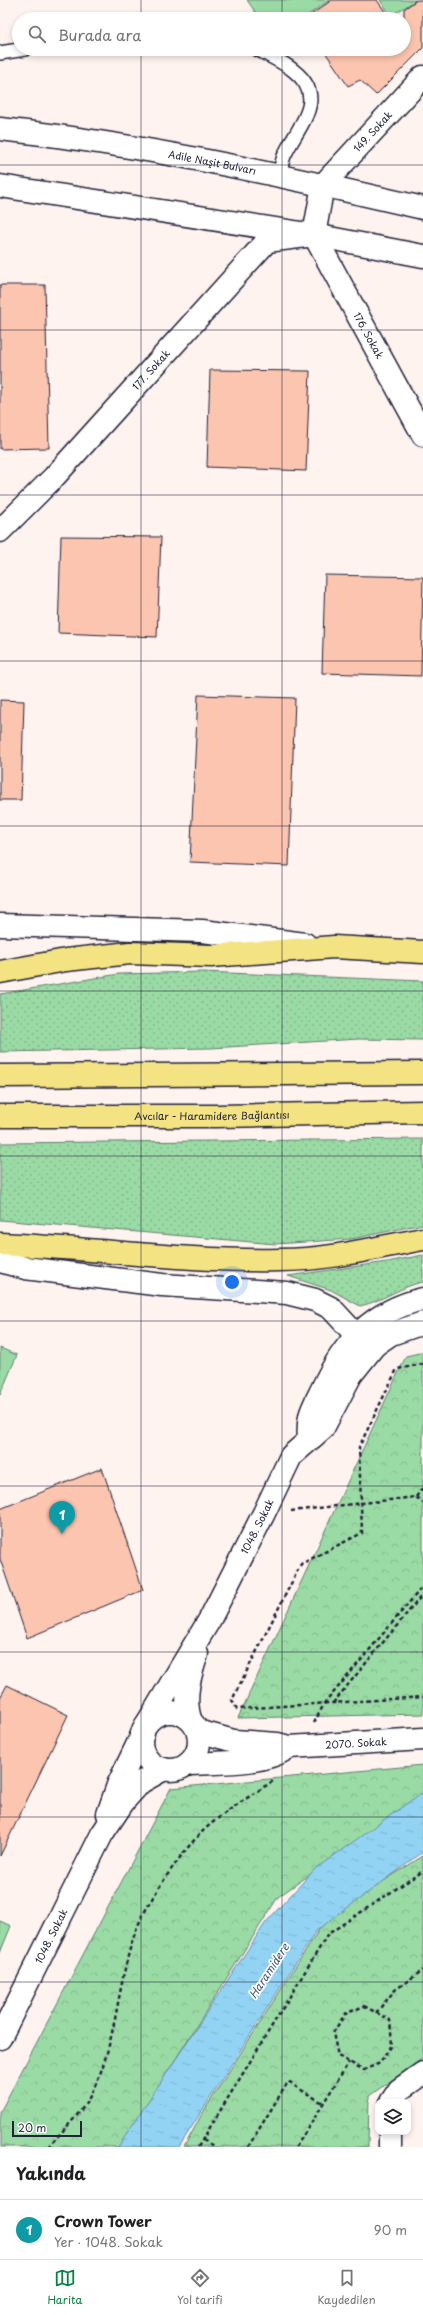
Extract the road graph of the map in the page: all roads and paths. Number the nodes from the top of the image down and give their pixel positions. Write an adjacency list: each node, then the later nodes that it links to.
1 (12, 51): 2 (lane)
2 (0, 53)
3 (269, 56): 6 (lane)
4 (423, 78): 7 (main road, 149. Sokak)
5 (0, 129): 6 (main road, Adile Naşit Bulvarı)
6 (280, 176): 7 (main road, Adile Naşit Bulvarı)
7 (323, 185): 9 (main road, Adile Naşit Bulvarı); 10 (main road)
8 (0, 186): 10 (main road)
9 (423, 208)
10 (314, 234): 11 (main road); 12 (main road, 176. Sokak); 13 (main road, 177. Sokak)
11 (423, 256)
12 (423, 435)
13 (0, 531)
14 (0, 924): 15 (main road)
15 (334, 947): 16 (highway); 17 (highway)
16 (423, 952)
17 (0, 972)
18 (423, 1073): 19 (highway)
19 (0, 1076)
20 (423, 1112): 21 (highway, Avcılar - Haramidere Bağlantısı)
21 (0, 1116)
22 (423, 1239): 23 (highway)
23 (0, 1244)
24 (0, 1261): 27 (main road)
25 (423, 1299): 27 (main road)
26 (423, 1323): 27 (main road)
27 (365, 1340): 33 (main road, 1048. Sokak)
28 (423, 1364): 32 (path)
29 (423, 1487): 30 (path)
30 (416, 1497): 31 (path); 32 (path)
31 (423, 1503)
32 (360, 1504): 33 (path); 39 (path)
33 (264, 1513): 36 (main road, 1048. Sokak)
34 (423, 1586): 39 (path)
35 (423, 1594): 38 (path)
36 (210, 1619): 40 (main road); 41 (main road)
37 (423, 1697): 38 (path)
38 (333, 1703): 39 (path)
39 (324, 1704): 43 (path)
40 (194, 1725): 41 (main road); 43 (main road); 44 (main road)
41 (146, 1728): 45 (main road); 47 (main road)
42 (423, 1739): 43 (main road, 2070. Sokak)
43 (295, 1747): 44 (main road)
44 (188, 1764): 45 (main road)
45 (164, 1769): 47 (main road)
46 (275, 1779): 58 (path)
47 (102, 1834): 51 (main road, 1048. Sokak)
48 (423, 1871): 57 (path)
49 (423, 1970): 50 (path)
50 (376, 2013): 52 (path); 52 (path)
51 (0, 2038)
52 (349, 2062): 55 (path)
53 (423, 2073): 54 (main road)
54 (393, 2099)
55 (323, 2103): 61 (path); 62 (path)
56 (390, 2135): 63 (main road)
57 (203, 2140): 59 (path); 60 (path)
58 (48, 2147)
59 (198, 2147)
60 (215, 2147)
61 (248, 2147)
62 (296, 2147)
63 (390, 2147)

